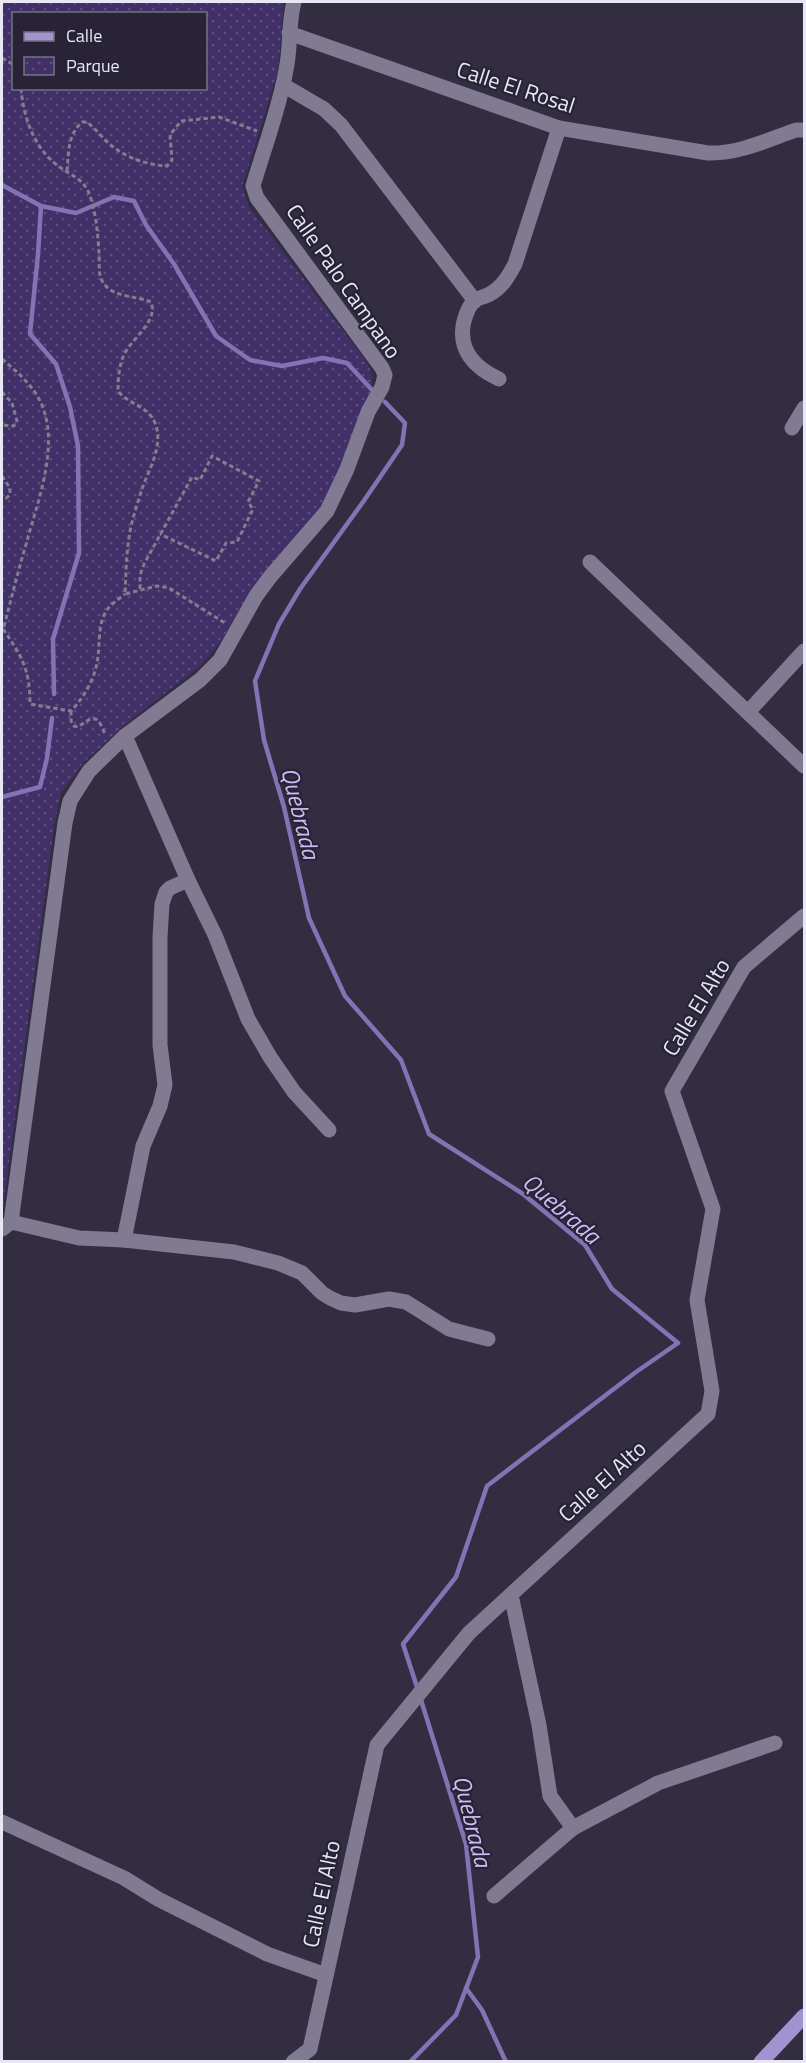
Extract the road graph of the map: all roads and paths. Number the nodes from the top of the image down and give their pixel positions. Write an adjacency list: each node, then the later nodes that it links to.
1 (294, 2): 2 (street, Calle Palo Campano)
2 (289, 33): 3 (street, Calle Palo Campano); 5 (street, Calle El Rosal)
3 (284, 85): 7 (street, Calle Palo Campano); 9 (street)
4 (21, 90): 8 (path)
5 (559, 128): 6 (street, Calle El Rosal); 9 (street)
6 (804, 130)
7 (268, 136): 8 (path); 23 (street, Calle Palo Campano)
8 (67, 171): 21 (path)
9 (474, 301): 11 (street)
10 (2, 359): 22 (path)
11 (499, 379)
12 (2, 392): 14 (path)
13 (804, 408): 15 (street)
14 (2, 425)
15 (792, 428)
16 (2, 476): 17 (path)
17 (2, 496)
18 (160, 534): 18 (path); 20 (path)
19 (590, 562): 26 (street)
20 (140, 589): 21 (path); 23 (path)
21 (125, 594): 25 (path)
22 (2, 629): 25 (path)
23 (237, 631): 27 (street, Calle Palo Campano)
24 (804, 651): 26 (street)
25 (71, 711): 28 (path)
26 (748, 711): 29 (street)
27 (124, 736): 28 (street, Calle Palo Campano); 30 (street)
28 (111, 750): 33 (street, Calle Palo Campano)
29 (804, 766)
30 (188, 880): 32 (street); 34 (street)
31 (804, 916): 36 (street, Calle El Alto)
32 (328, 1130)
33 (6, 1225): 34 (street)
34 (124, 1240): 35 (street)
35 (488, 1339)
36 (511, 1594): 39 (street); 41 (street, Calle El Alto)
37 (775, 1743): 39 (street)
38 (2, 1822): 41 (street)
39 (573, 1828): 40 (street)
40 (494, 1896)
41 (326, 1975): 43 (street, Calle El Alto)
42 (804, 2016): 44 (main road)
43 (293, 2061)
44 (761, 2061)

